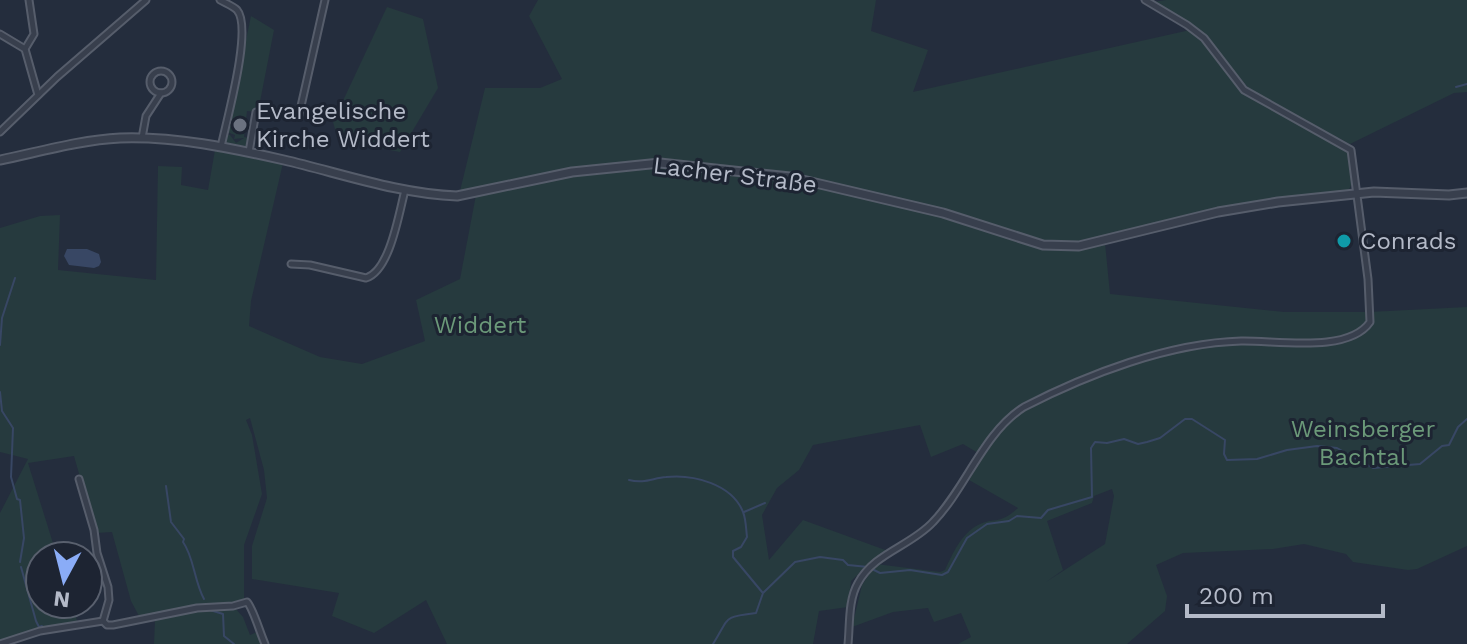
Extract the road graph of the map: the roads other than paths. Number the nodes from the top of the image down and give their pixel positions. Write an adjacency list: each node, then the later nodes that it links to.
1 (29, 0): 7 (street)
2 (146, 0): 9 (street)
3 (220, 0): 14 (street)
4 (325, 0): 11 (street)
5 (1145, 0): 18 (street)
6 (0, 34): 7 (street)
7 (25, 49): 9 (street)
8 (161, 93): 8 (street); 13 (street)
9 (38, 95): 12 (street)
10 (256, 112): 15 (street)
11 (299, 115)
12 (0, 132)
13 (141, 139): 14 (street, Lacher Straße); 16 (street, Lacher Straße)
14 (221, 147): 15 (street, Lacher Straße)
15 (249, 153): 17 (street, Lacher Straße)
16 (0, 160)
17 (405, 189): 18 (street, Lacher Straße); 20 (street)
18 (1357, 193): 19 (street, Lacher Straße); 25 (street)
19 (1467, 193)
20 (291, 264)
21 (79, 479): 22 (street)
22 (103, 621): 23 (street); 24 (street)
23 (0, 644)
24 (265, 644)
25 (848, 644)

